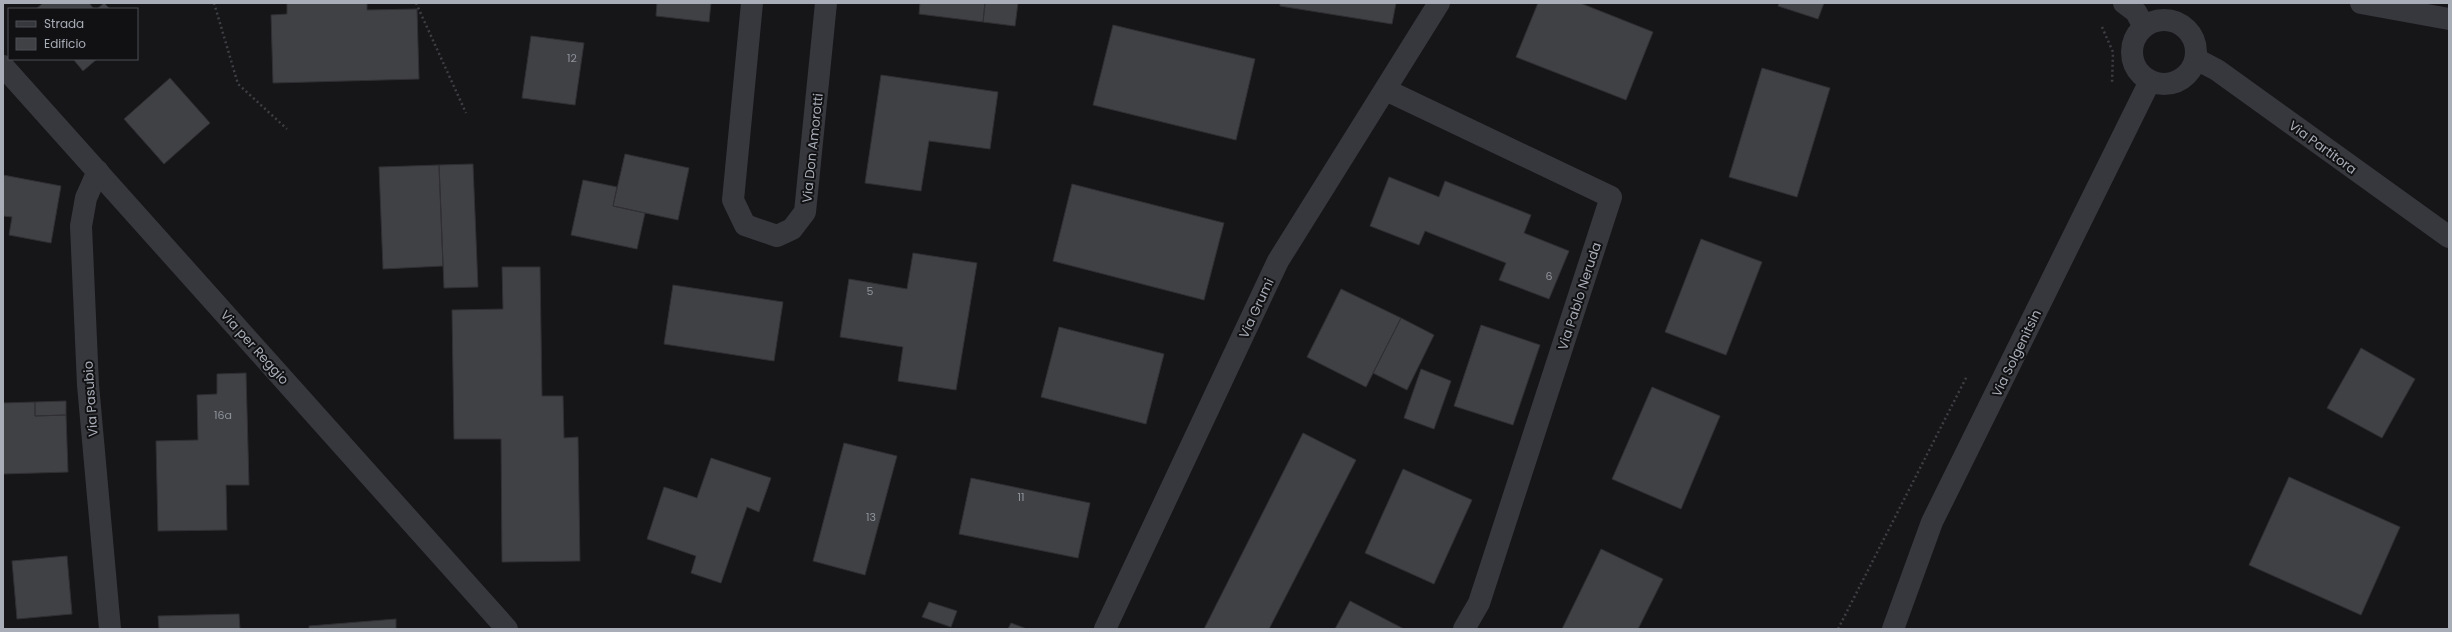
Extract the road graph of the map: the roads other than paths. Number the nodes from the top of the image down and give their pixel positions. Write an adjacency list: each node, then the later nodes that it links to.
1 (752, 3): 2 (street, Via Don Amorotti)
2 (826, 3)
3 (1439, 3): 11 (street, Via Grumi)
4 (2124, 3): 7 (street)
5 (2361, 3): 6 (street)
6 (2449, 20)
7 (2144, 27): 8 (street); 10 (street)
8 (2196, 59): 10 (street); 13 (street, Via Partitora)
9 (3, 66): 12 (street, Via per Reggio)
10 (2150, 81): 18 (street, Via Solgenitsin)
11 (1386, 90): 16 (street, Via Grumi); 17 (street, Via Pablo Neruda)
12 (98, 171): 14 (street, Via Pasubio); 15 (street, Via per Reggio)
13 (2449, 237)
14 (110, 629)
15 (507, 629)
16 (1105, 629)
17 (1464, 629)
18 (1893, 629)

